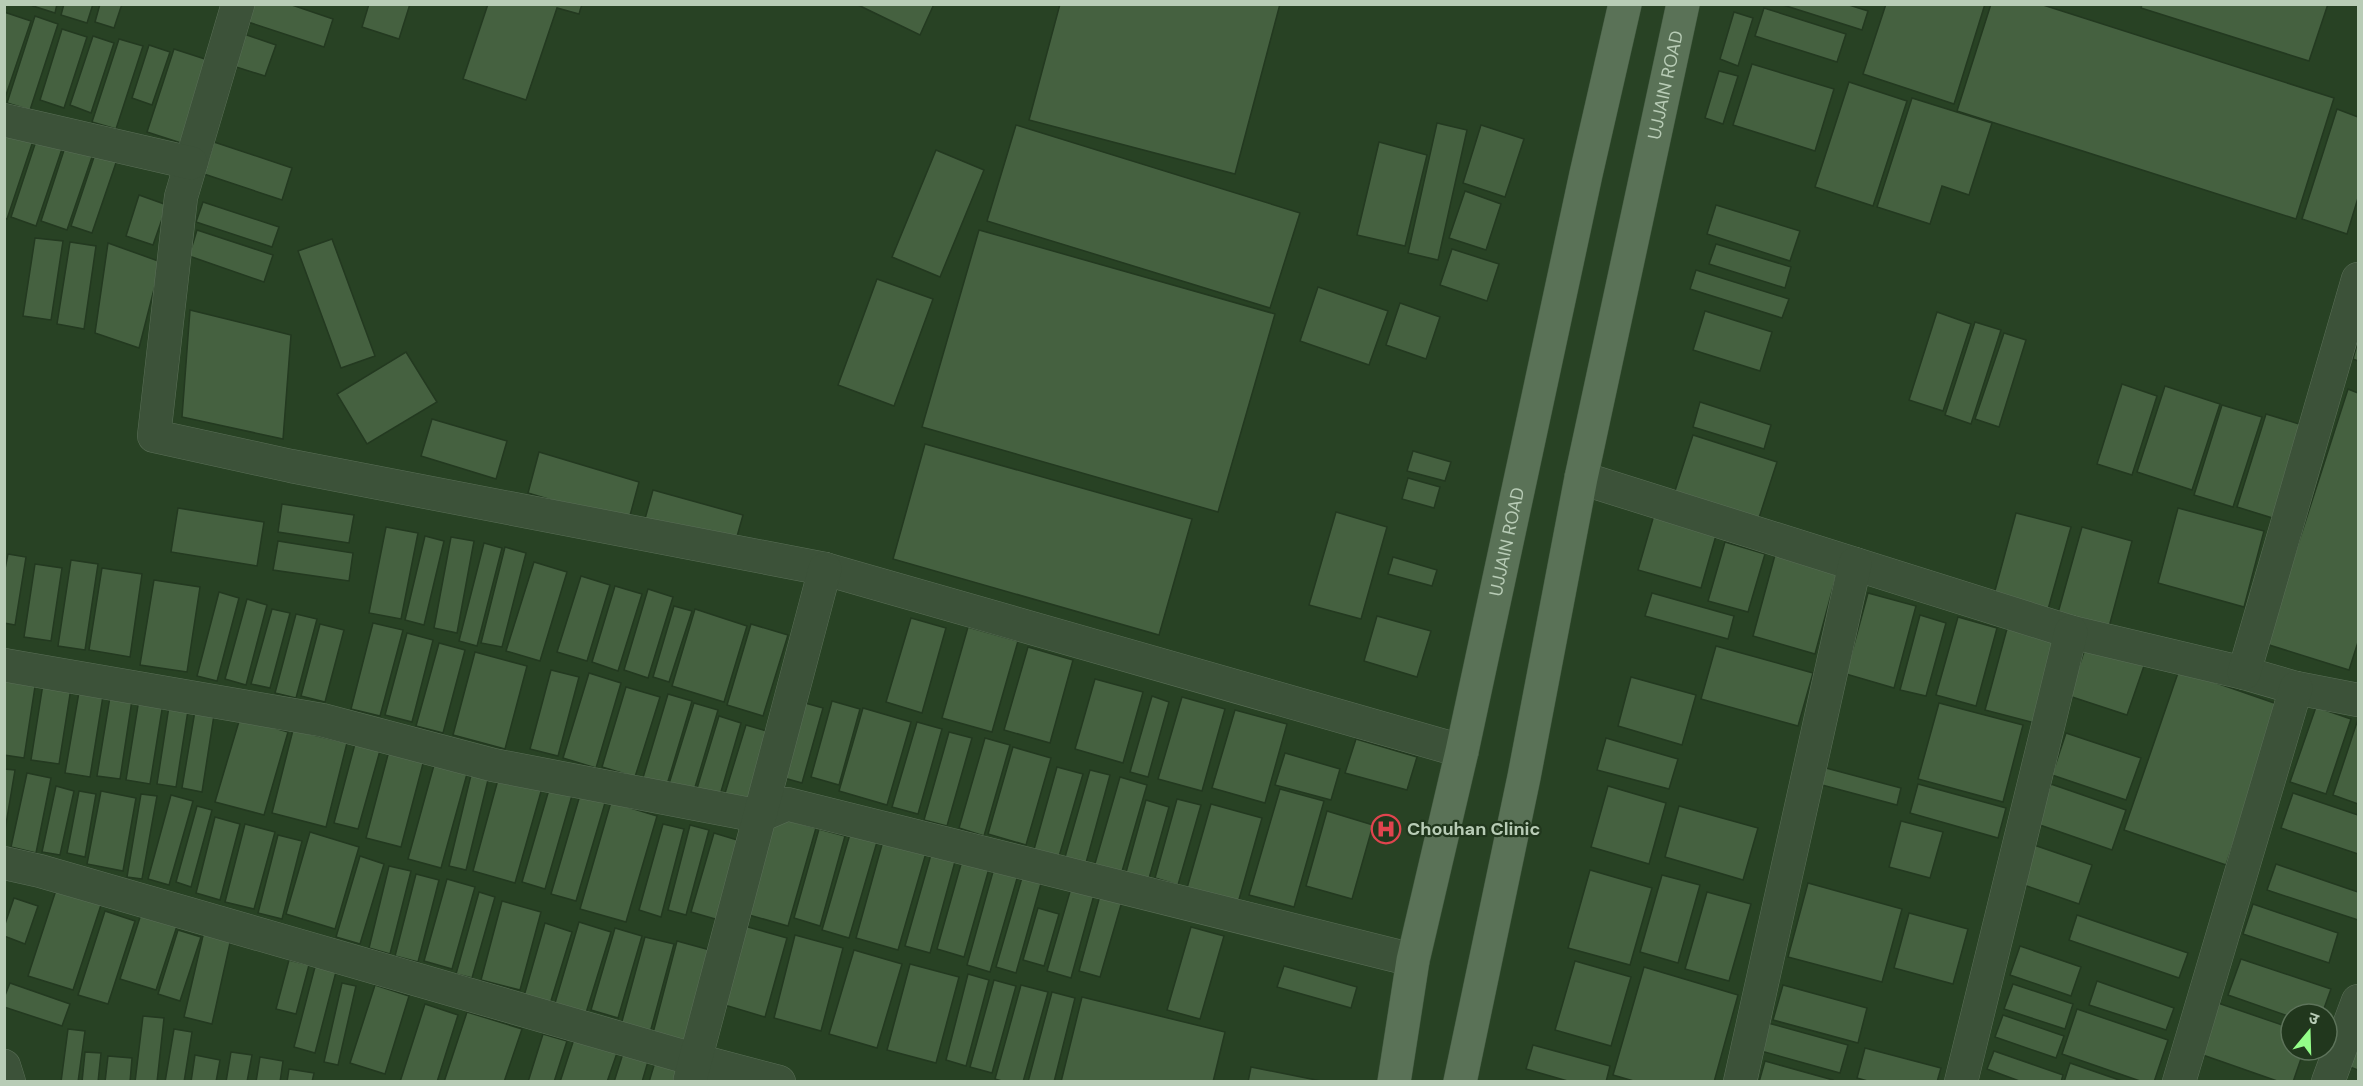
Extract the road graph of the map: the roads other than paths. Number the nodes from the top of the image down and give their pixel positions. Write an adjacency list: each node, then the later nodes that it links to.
1 (238, 4): 5 (street)
2 (1626, 4): 15 (main road, UJJAIN ROAD)
3 (1683, 4): 7 (main road, UJJAIN ROAD)
4 (4, 120): 5 (street)
5 (191, 163): 9 (street)
6 (2358, 279): 12 (street)
7 (1581, 478): 8 (street); 25 (main road, UJJAIN ROAD)
8 (1855, 564): 10 (street); 26 (street)
9 (825, 569): 15 (street); 16 (street)
10 (2071, 632): 12 (street); 27 (street)
11 (4, 664): 16 (street)
12 (2244, 673): 13 (street)
13 (2296, 688): 14 (street); 28 (street)
14 (2358, 700)
15 (1462, 751): 18 (main road, UJJAIN ROAD)
16 (759, 816): 18 (street); 21 (street)
17 (4, 863): 21 (street)
18 (1413, 960): 24 (main road, UJJAIN ROAD)
19 (2358, 1001): 29 (street)
20 (4, 1066): 22 (street)
21 (693, 1071): 23 (street)
22 (9, 1082)
23 (779, 1082)
24 (1394, 1082)
25 (1460, 1082)
26 (1740, 1082)
27 (1960, 1082)
28 (2179, 1082)
29 (2328, 1082)

